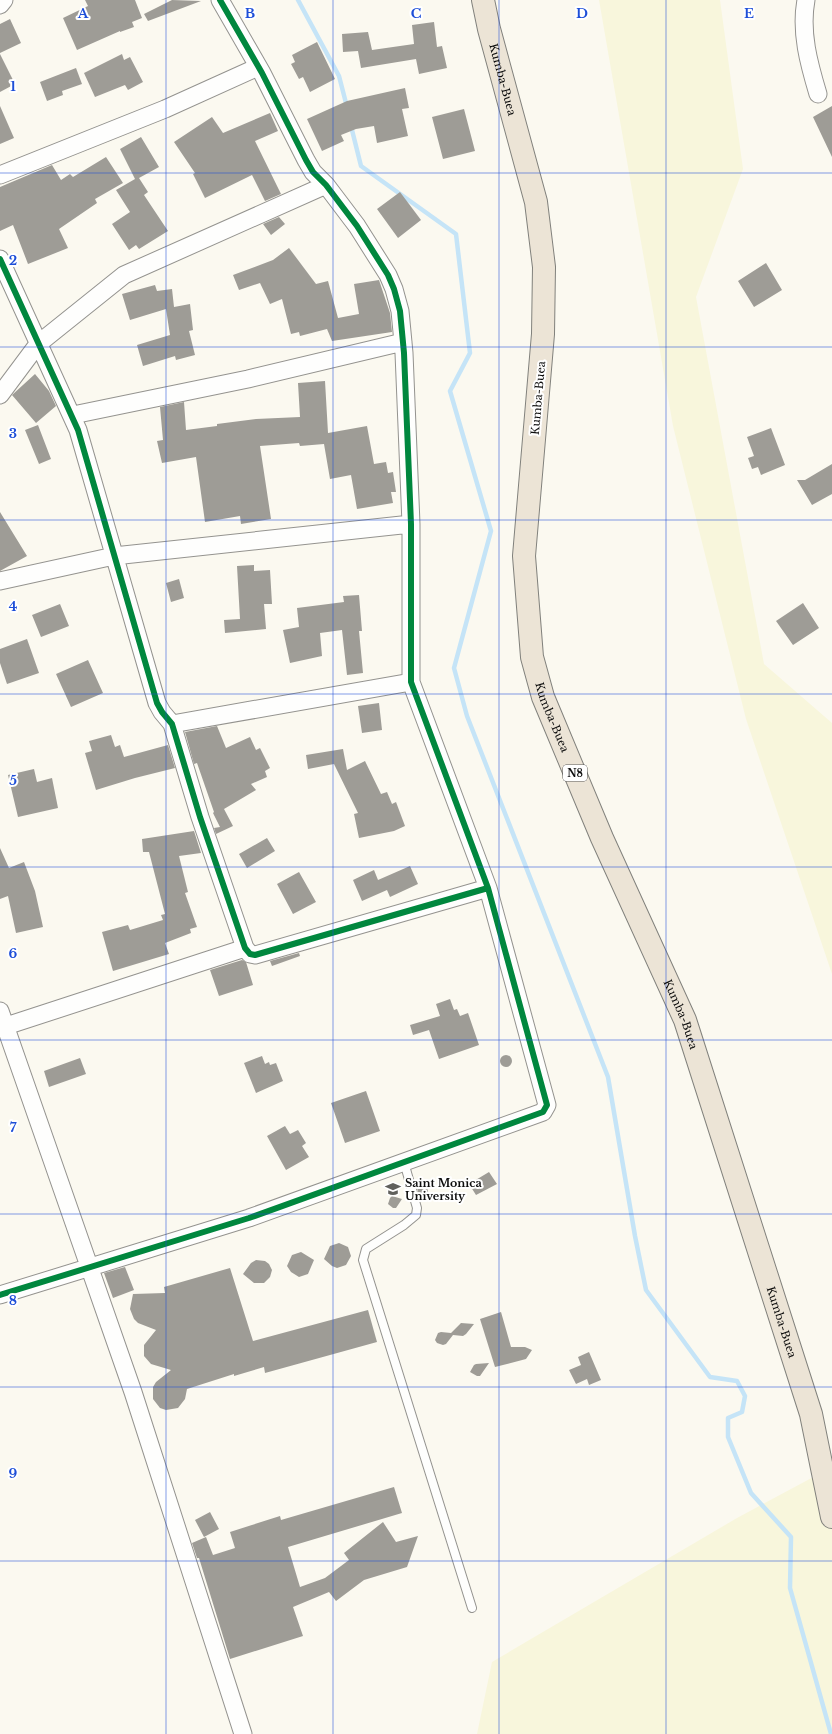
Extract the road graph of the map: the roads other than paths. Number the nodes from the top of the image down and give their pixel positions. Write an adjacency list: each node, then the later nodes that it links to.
1 (4, 0): 5 (street)
2 (220, 0): 6 (street)
3 (483, 0): 26 (highway, Kumba-Buea / N8)
4 (806, 0): 7 (street)
5 (0, 5)
6 (258, 67): 8 (street); 9 (street)
7 (818, 94)
8 (0, 175)
9 (326, 185): 11 (street); 12 (street)
10 (0, 259): 12 (street)
11 (403, 342): 14 (street); 15 (street)
12 (38, 344): 13 (street); 14 (street)
13 (0, 395)
14 (73, 416): 16 (street)
15 (411, 524): 16 (street); 18 (street)
16 (114, 556): 17 (street); 19 (street)
17 (0, 581)
18 (411, 682): 19 (street); 20 (street)
19 (172, 724): 21 (street)
20 (488, 888): 21 (street); 23 (street)
21 (245, 948): 22 (street)
22 (3, 1019): 24 (street)
23 (404, 1162): 24 (street); 27 (lane)
24 (90, 1268): 25 (street); 28 (street)
25 (0, 1295)
26 (832, 1517)
27 (472, 1608)
28 (243, 1734)

